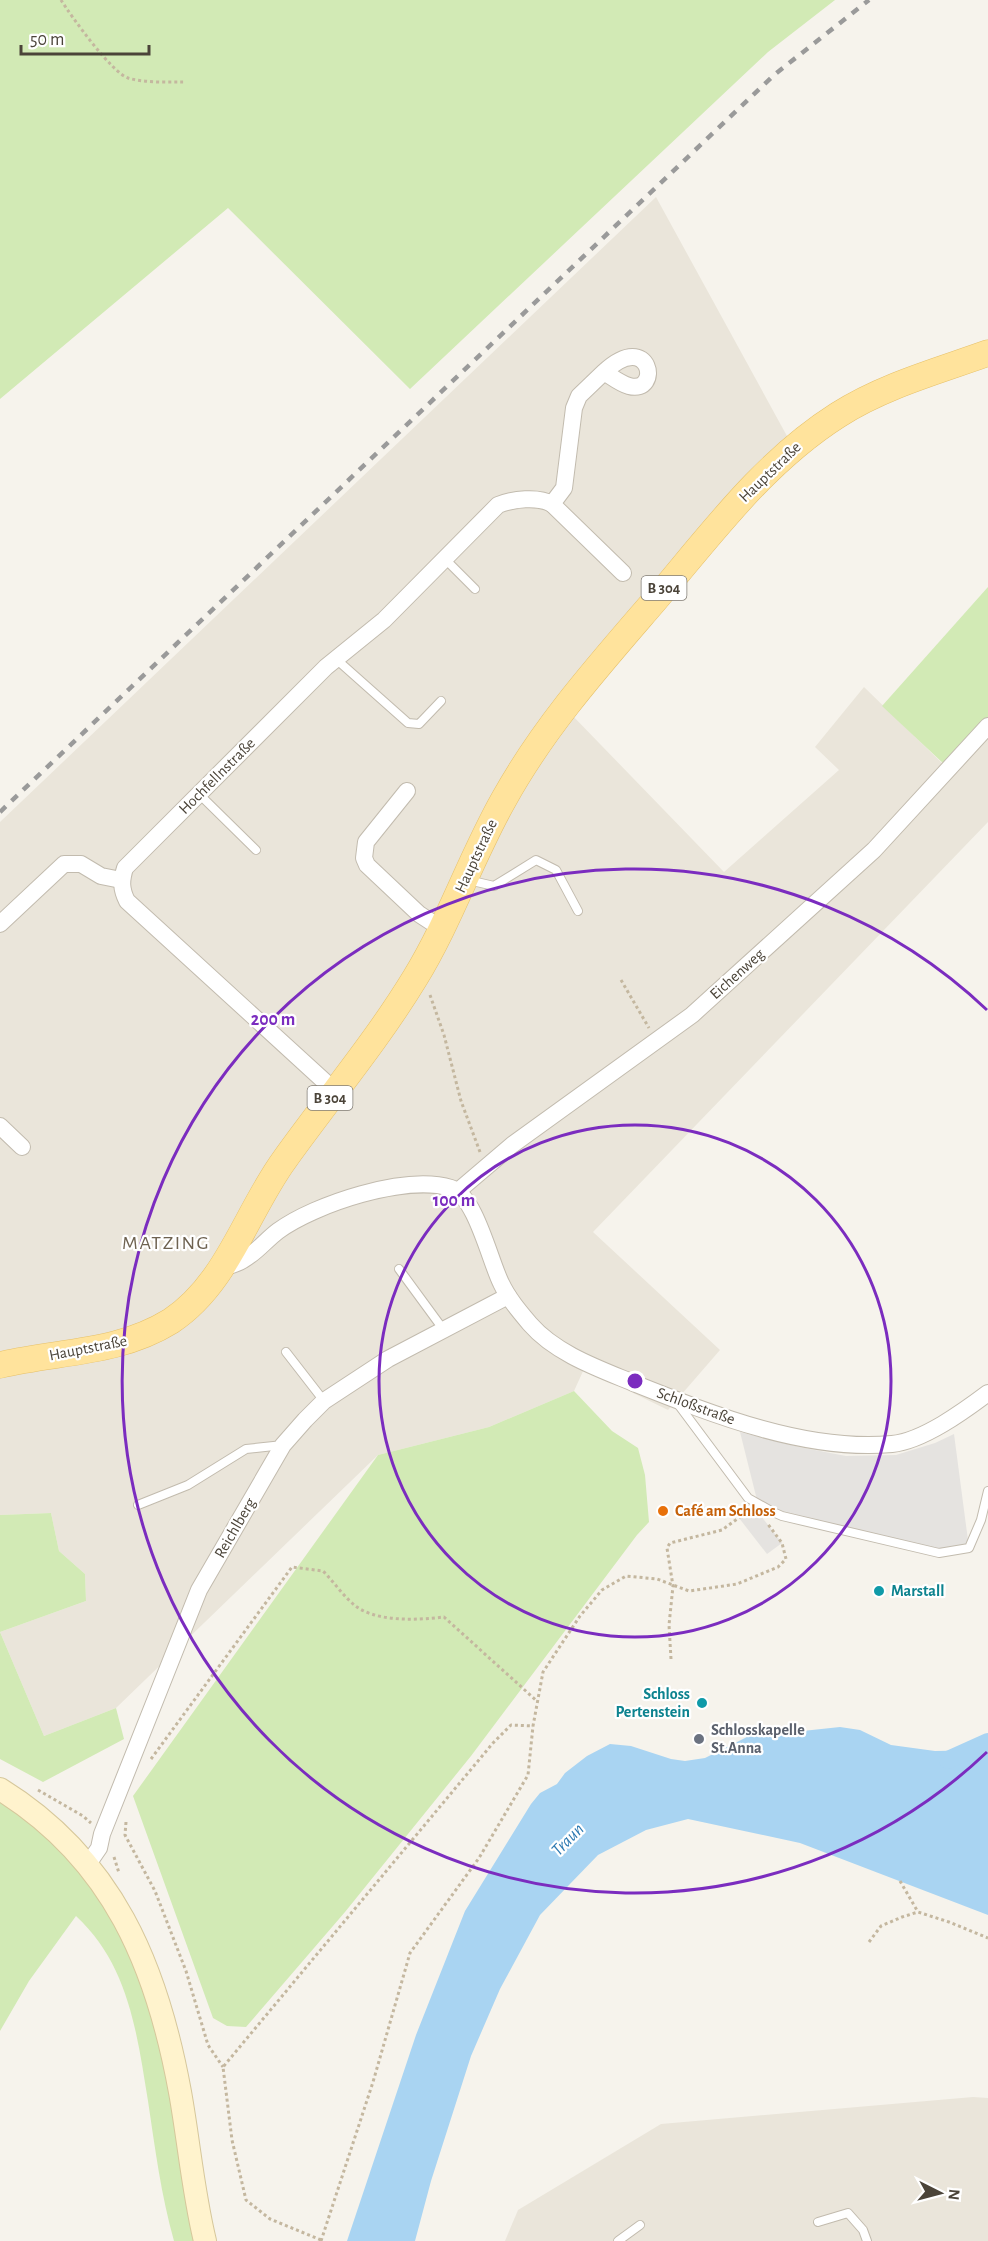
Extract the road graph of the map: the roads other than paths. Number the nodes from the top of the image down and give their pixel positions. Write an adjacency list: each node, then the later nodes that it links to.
1 (988, 353): 13 (main road, Hauptstraße / B 304)
2 (604, 372): 3 (street)
3 (552, 504): 4 (street, Hochfellnstraße); 5 (street)
4 (445, 559): 6 (lane); 7 (street, Hochfellnstraße)
5 (623, 573)
6 (475, 589)
7 (336, 659): 8 (lane); 11 (street, Hochfellnstraße)
8 (441, 701)
9 (988, 726): 21 (street, Eichenweg)
10 (407, 791): 17 (street)
11 (199, 794): 12 (lane); 14 (street, Hochfellnstraße)
12 (256, 850)
13 (465, 879): 15 (lane); 17 (main road, Hauptstraße / B 304)
14 (121, 880): 16 (street); 18 (street)
15 (578, 911)
16 (0, 924)
17 (442, 929): 18 (main road, Hauptstraße / B 304)
18 (335, 1091): 22 (main road, Hauptstraße / B 304)
19 (0, 1126): 20 (street)
20 (22, 1147)
21 (458, 1191): 22 (street); 24 (street, Schloßstraße)
22 (222, 1268): 27 (main road, Hauptstraße / B 304)
23 (399, 1269): 25 (lane)
24 (507, 1296): 25 (street, Reichlberg); 29 (street, Schloßstraße)
25 (443, 1329): 30 (street, Reichlberg)
26 (286, 1352): 30 (lane)
27 (0, 1365)
28 (988, 1393): 29 (street, Schloßstraße)
29 (674, 1399): 32 (lane)
30 (324, 1401): 31 (street, Reichlberg)
31 (283, 1445): 33 (lane); 35 (street, Reichlberg)
32 (988, 1491)
33 (138, 1505)
34 (0, 1789): 35 (main road)
35 (88, 1864): 38 (main road)
36 (818, 2222): 40 (lane)
37 (640, 2225): 39 (lane)
38 (205, 2241)
39 (618, 2241)
40 (867, 2241)

